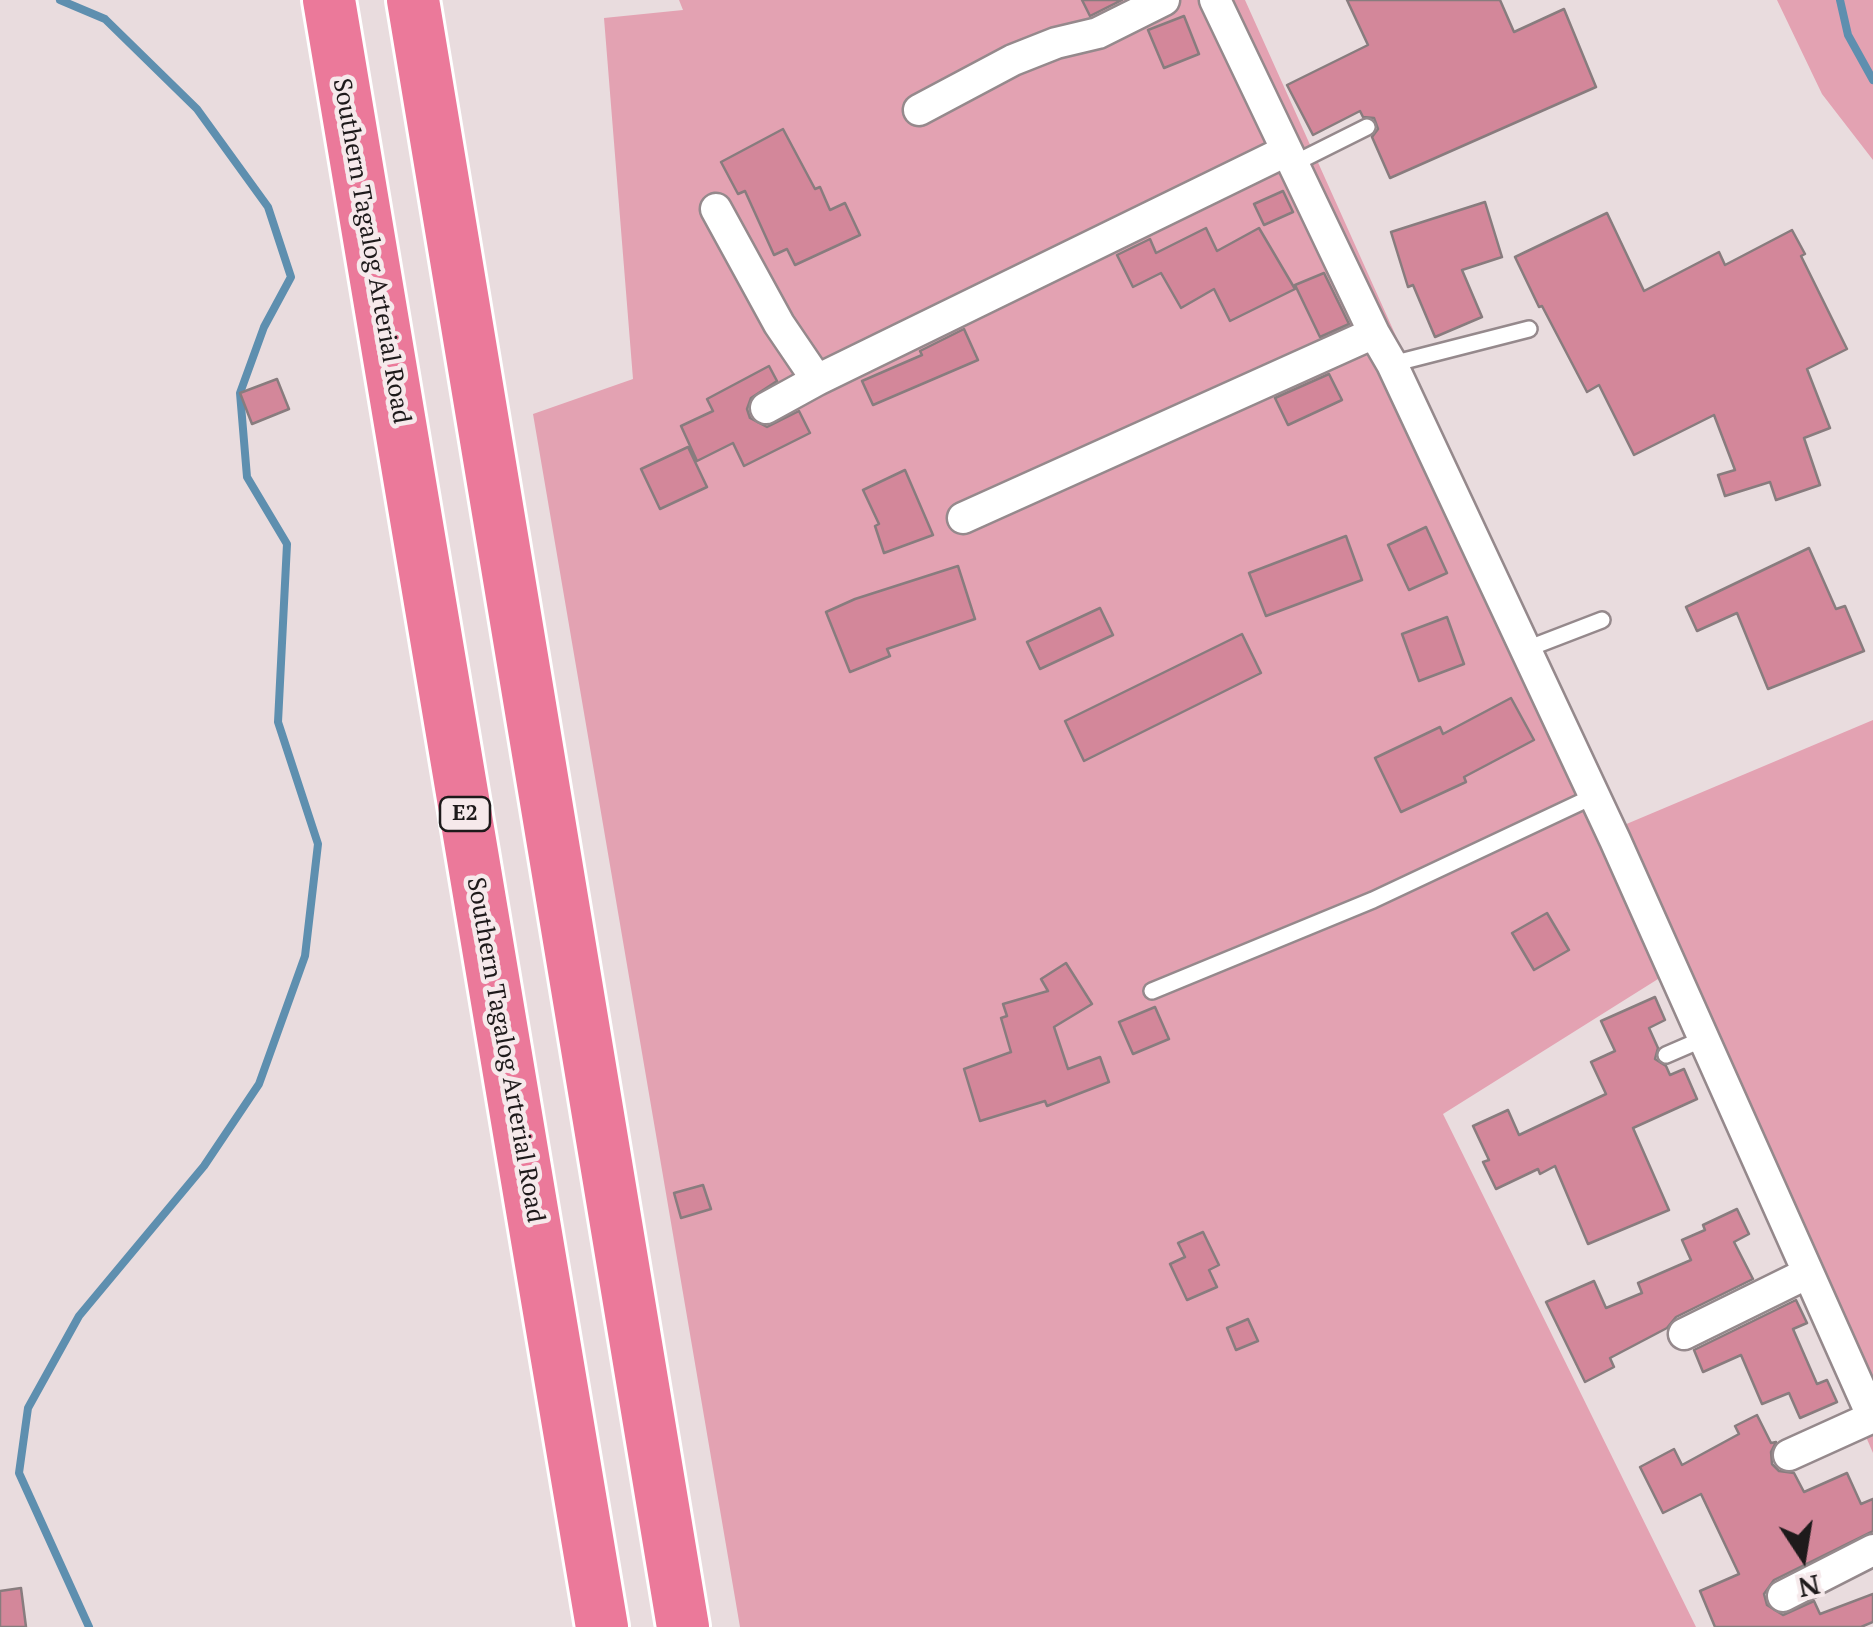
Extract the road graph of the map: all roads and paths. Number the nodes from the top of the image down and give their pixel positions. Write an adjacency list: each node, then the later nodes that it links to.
1 (329, 0): 27 (highway, Southern Tagalog Arterial Road / E2)
2 (413, 0): 28 (highway)
3 (1164, 0): 5 (street)
4 (1215, 0): 7 (street)
5 (919, 110)
6 (1367, 126): 7 (lane)
7 (1290, 158): 10 (street); 12 (street)
8 (716, 209): 12 (street)
9 (1530, 330): 11 (lane)
10 (1374, 333): 11 (street); 14 (street)
11 (1392, 364): 16 (street)
12 (817, 380): 13 (street)
13 (766, 408)
14 (963, 518)
15 (1602, 620): 16 (lane)
16 (1524, 650): 17 (street)
17 (1594, 796): 18 (lane); 19 (street)
18 (1152, 991)
19 (1704, 1039): 20 (lane); 21 (street)
20 (1666, 1055)
21 (1808, 1273): 22 (street); 23 (street)
22 (1684, 1334)
23 (1873, 1418): 24 (street)
24 (1789, 1455)
25 (1873, 1550): 26 (street)
26 (1783, 1596)
27 (602, 1627)
28 (683, 1627)

